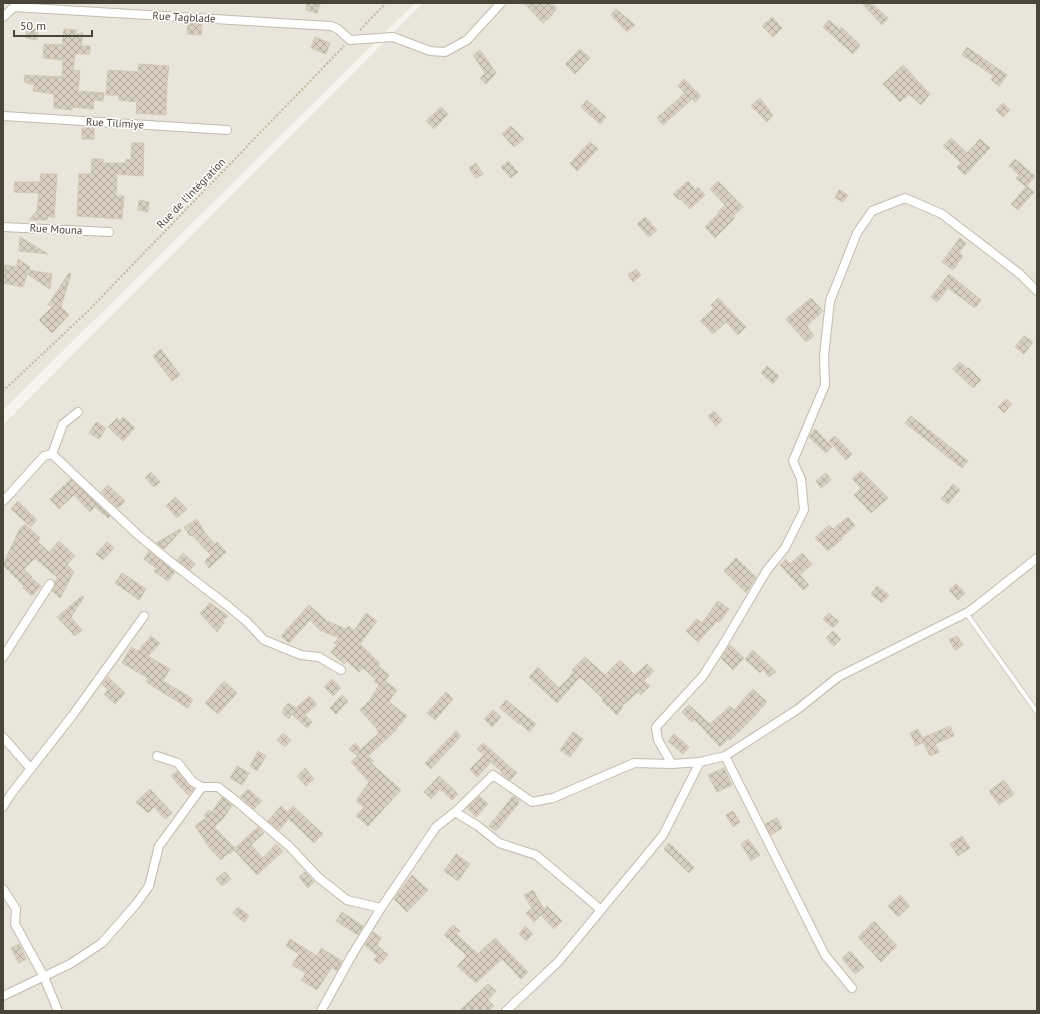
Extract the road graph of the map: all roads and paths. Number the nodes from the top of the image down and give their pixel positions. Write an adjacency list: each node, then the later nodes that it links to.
1 (386, 3): 5 (path, Rue de l'Intégration)
2 (501, 3): 5 (street)
3 (16, 5): 4 (street); 5 (street, Rue Tagblade)
4 (3, 17)
5 (350, 40): 11 (path, Rue de l'Intégration)
6 (3, 116): 7 (street, Rue Tilimiye)
7 (226, 130)
8 (3, 227): 9 (street, Rue Mouna)
9 (109, 232)
10 (1037, 290): 26 (street)
11 (3, 391)
12 (78, 412): 13 (street)
13 (52, 454): 14 (street); 20 (street)
14 (3, 500)
15 (1037, 558): 17 (street)
16 (50, 584): 19 (street)
17 (966, 613): 21 (lane); 24 (street)
18 (144, 616): 27 (street)
19 (3, 657)
20 (341, 670)
21 (1037, 712)
22 (3, 736): 27 (street)
23 (157, 756): 28 (street)
24 (725, 756): 25 (street); 35 (street)
25 (700, 762): 26 (street); 33 (street)
26 (672, 764): 30 (street)
27 (31, 769): 29 (street)
28 (202, 787): 32 (street); 34 (street)
29 (3, 807)
30 (455, 812): 32 (street); 33 (street)
31 (3, 889): 34 (street)
32 (381, 908): 38 (street)
33 (600, 909): 39 (street)
34 (44, 977): 36 (street); 37 (street)
35 (852, 988)
36 (3, 996)
37 (58, 1011)
38 (321, 1011)
39 (506, 1011)

